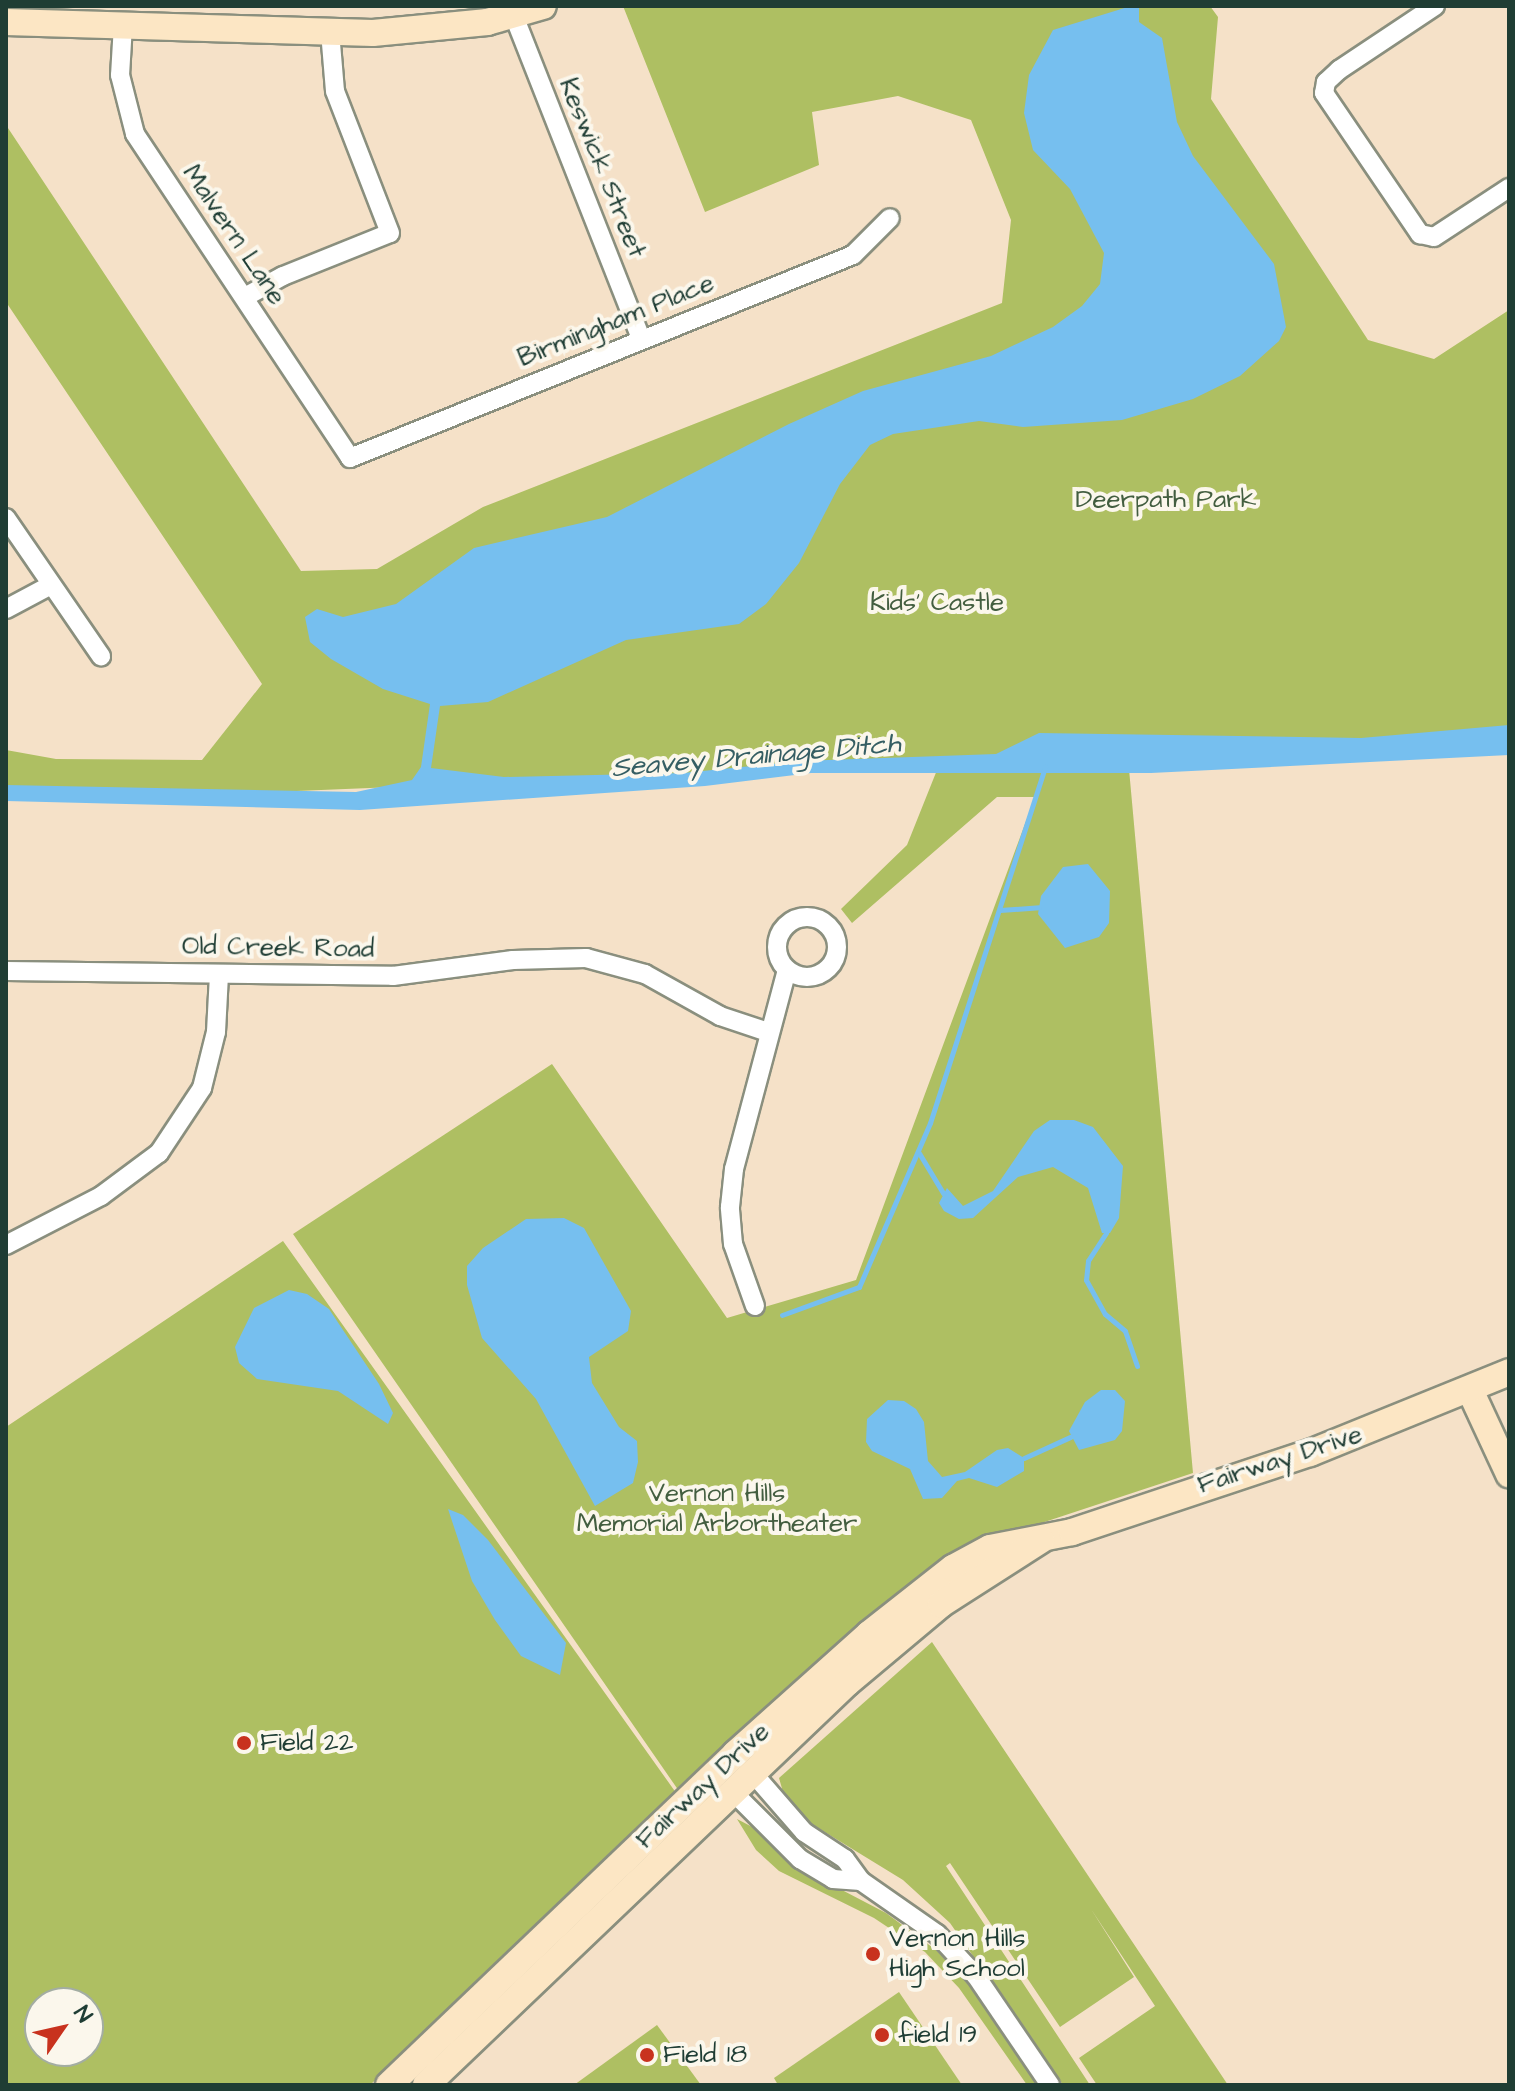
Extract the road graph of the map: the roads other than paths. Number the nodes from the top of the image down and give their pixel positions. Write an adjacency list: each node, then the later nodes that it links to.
1 (543, 6): 3 (main road)
2 (1435, 6): 7 (street)
3 (514, 16): 6 (main road); 10 (street, Keswick Street)
4 (6, 22): 5 (main road)
5 (123, 25): 6 (main road); 9 (street, Malvern Lane)
6 (330, 32): 9 (street)
7 (1509, 188)
8 (890, 218): 10 (street, Birmingham Place)
9 (245, 297): 11 (street, Malvern Lane)
10 (641, 339): 11 (street, Birmingham Place)
11 (350, 458)
12 (6, 518): 13 (street)
13 (51, 585): 14 (street); 15 (street)
14 (6, 609)
15 (101, 656)
16 (787, 970): 19 (street)
17 (6, 971): 18 (street, Old Creek Road)
18 (219, 974): 19 (street, Old Creek Road); 20 (street)
19 (768, 1032): 21 (street)
20 (6, 1245)
21 (755, 1306)
22 (1509, 1372): 23 (main road, Fairway Drive)
23 (1470, 1390): 24 (main road); 25 (main road, Fairway Drive)
24 (1509, 1474)
25 (1048, 1536): 26 (main road, Fairway Drive); 29 (main road, Fairway Drive)
26 (751, 1771): 27 (main road, Fairway Drive); 28 (street)
27 (731, 1790): 28 (street); 30 (main road, Fairway Drive)
28 (861, 1881): 31 (street)
29 (389, 2085)
30 (426, 2085)
31 (1050, 2085)

